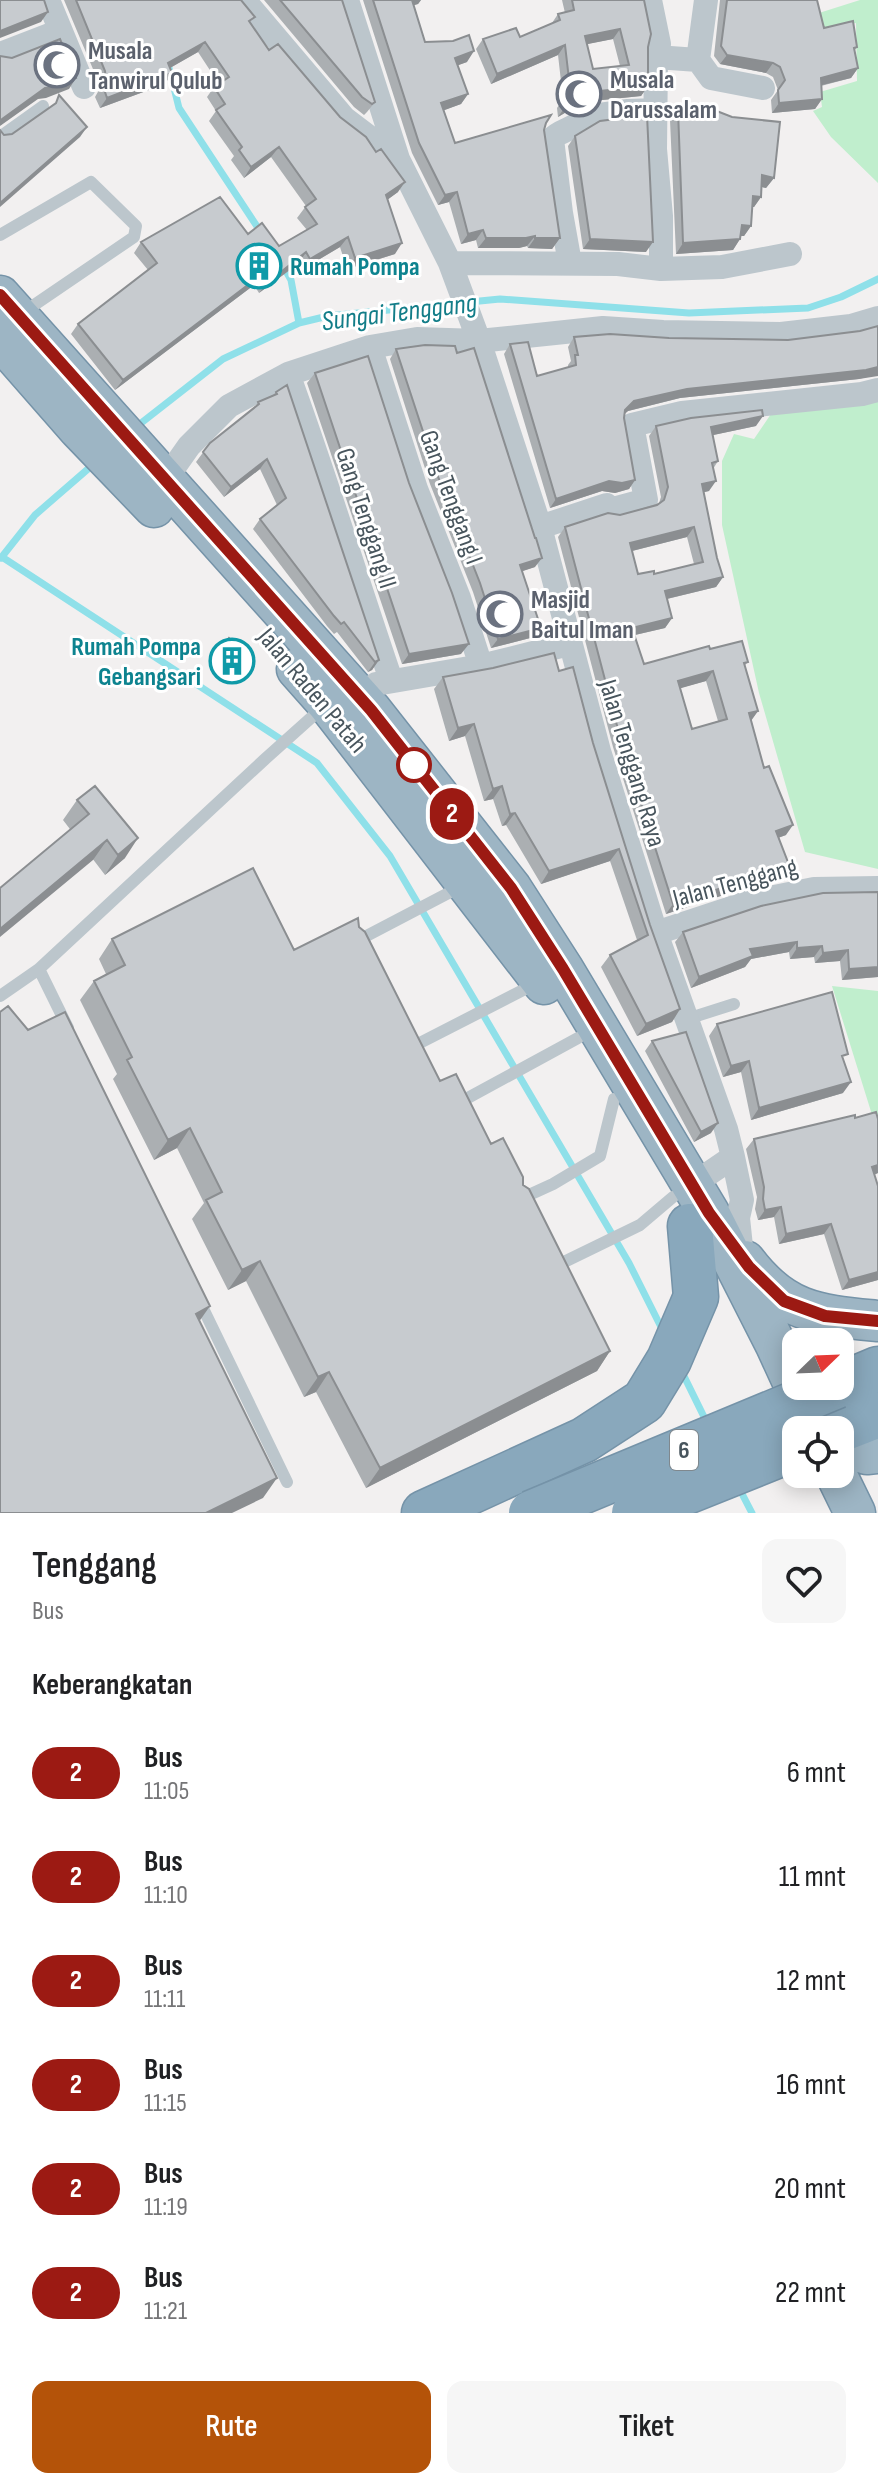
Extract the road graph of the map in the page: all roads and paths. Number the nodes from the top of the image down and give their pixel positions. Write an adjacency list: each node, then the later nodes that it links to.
1 (48, 0): 6 (street)
2 (244, 0): 15 (street)
3 (347, 0): 15 (street)
4 (650, 0): 8 (street)
5 (706, 0): 9 (street)
6 (60, 31): 7 (street); 10 (street)
7 (0, 54)
8 (656, 57): 9 (street); 13 (street)
9 (698, 60): 11 (street)
10 (84, 87)
11 (763, 88)
12 (43, 106): 14 (lane)
13 (655, 110): 18 (street); 20 (street)
14 (0, 137)
15 (398, 159): 19 (street)
16 (0, 235): 22 (lane)
17 (790, 254): 20 (street)
18 (570, 263): 19 (street); 20 (street)
19 (452, 269): 23 (street, Jalan Tenggang Raya)
20 (661, 269)
21 (878, 318): 23 (street)
22 (5, 321): 27 (highway, Jalan Raden Patah)
23 (478, 338): 24 (street); 28 (street, Jalan Tenggang Raya)
24 (370, 347): 25 (street); 30 (street, Gang Tenggang I)
25 (288, 374): 27 (street); 31 (street, Gang Tenggang II)
26 (878, 390): 28 (street)
27 (158, 486): 32 (highway, Jalan Raden Patah)
28 (540, 527): 29 (street, Jalan Tenggang Raya)
29 (569, 644): 30 (street); 35 (street, Jalan Tenggang Raya)
30 (481, 666): 31 (street)
31 (391, 680): 32 (street)
32 (332, 703): 33 (highway, Jalan Raden Patah); 37 (lane); 49 (highway, Jalan Raden Patah)
33 (459, 888): 36 (lane); 38 (highway, Jalan Raden Patah)
34 (878, 888): 35 (street, Jalan Tenggang)
35 (656, 933): 41 (street, Jalan Tenggang Raya)
36 (353, 943)
37 (39, 969): 39 (lane); 42 (lane)
38 (529, 987): 43 (highway, Jalan Raden Patah); 44 (lane)
39 (0, 996)
40 (734, 1004): 41 (lane)
41 (687, 1019): 47 (street, Jalan Tenggang Raya)
42 (74, 1041)
43 (561, 1047): 45 (highway, Jalan Raden Patah); 46 (lane)
44 (410, 1048)
45 (614, 1099): 48 (lane); 49 (highway, Jalan Raden Patah)
46 (464, 1100)
47 (733, 1157): 49 (street); 50 (street, Jalan Tenggang Raya)
48 (517, 1200)
49 (691, 1205): 50 (highway); 51 (lane); 57 (highway, Jalan Raden Patah); 58 (highway, Jalan Raden Patah); 69 (highway)
50 (742, 1258): 53 (highway)
51 (564, 1262)
52 (191, 1283): 65 (lane)
53 (878, 1322): 54 (highway)
54 (854, 1341)
55 (878, 1369): 59 (highway, 6)
56 (878, 1415): 60 (highway, 6)
57 (815, 1416)
58 (816, 1416)
59 (822, 1416)
60 (854, 1417)
61 (782, 1431): 70 (highway, 6, bridge)
62 (782, 1437): 71 (highway, 6, bridge)
63 (854, 1450): 64 (highway)
64 (878, 1453)
65 (287, 1482)
66 (816, 1488): 72 (highway)
67 (824, 1488): 72 (highway)
68 (843, 1488): 73 (highway)
69 (424, 1513)
70 (531, 1513)
71 (634, 1513)
72 (829, 1513)
73 (855, 1513)

